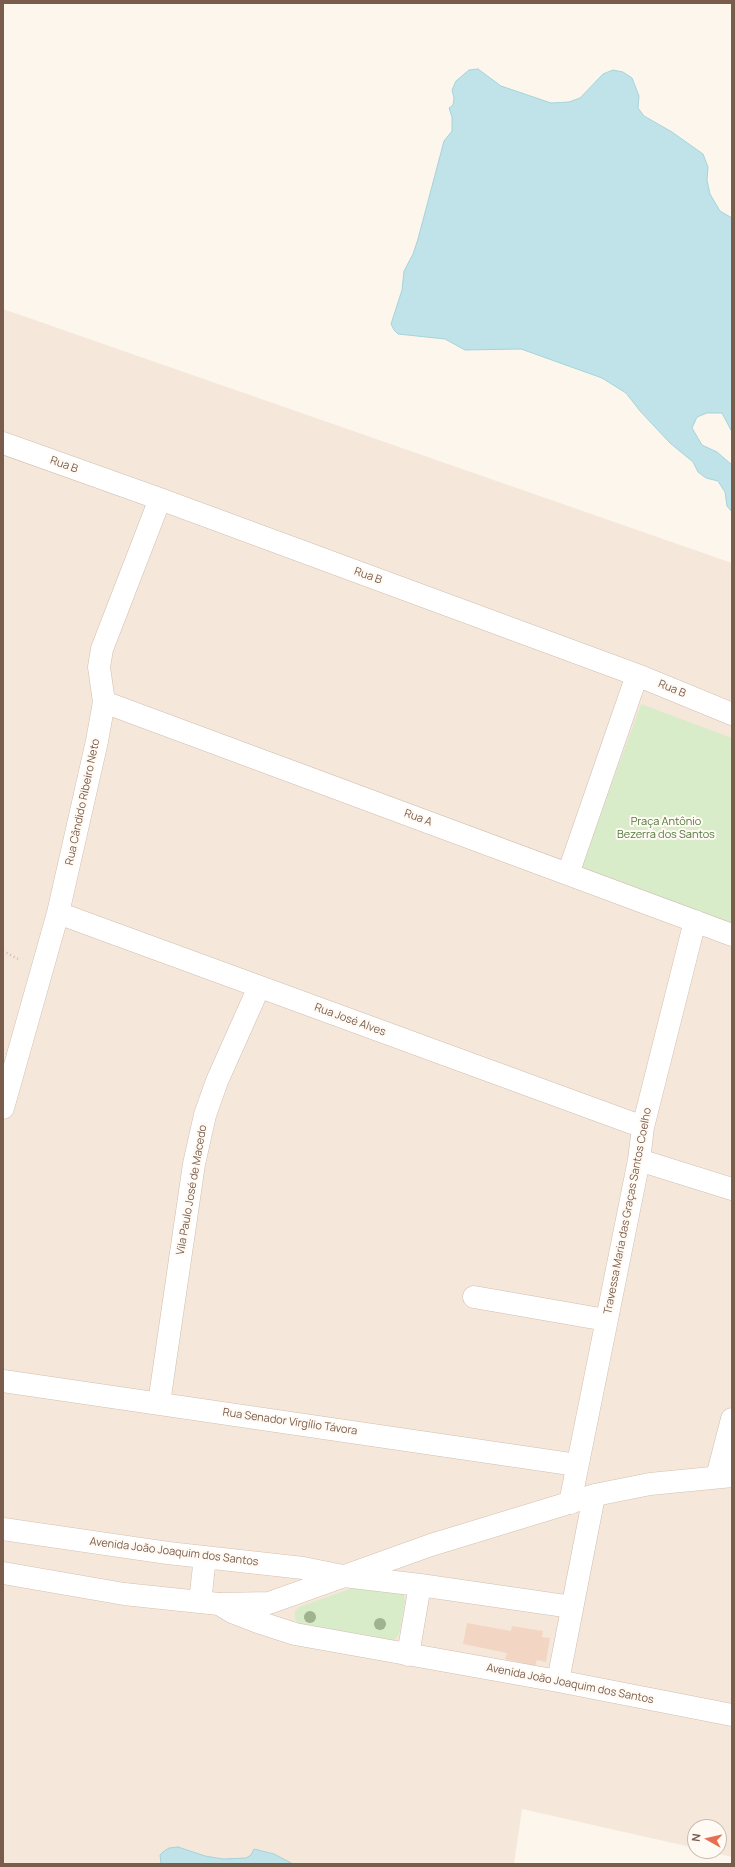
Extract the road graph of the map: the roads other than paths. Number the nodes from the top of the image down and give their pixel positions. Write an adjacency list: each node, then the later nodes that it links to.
1 (3, 443): 2 (street, Rua B)
2 (160, 499): 3 (street, Rua B); 4 (street, Rua Cândido Ribeiro Neto)
3 (637, 675): 5 (street, Rua B); 6 (street)
4 (104, 702): 6 (street, Rua A); 7 (street, Rua Cândido Ribeiro Neto)
5 (732, 714)
6 (568, 874): 8 (street, Rua A)
7 (58, 913): 10 (street, Rua José Alves); 11 (street, Rua Cândido Ribeiro Neto)
8 (696, 921): 9 (street, Rua A); 12 (street, Travessa Maria das Graças Santos Coelho)
9 (732, 935)
10 (259, 987): 12 (street, Rua José Alves); 18 (street, Vila Paulo José de Macedo)
11 (3, 1108)
12 (643, 1127): 13 (street, Travessa Maria das Graças Santos Coelho)
13 (639, 1160): 14 (street); 16 (street, Travessa Maria das Graças Santos Coelho)
14 (732, 1189)
15 (474, 1297): 16 (street)
16 (606, 1320): 20 (street, Travessa Maria das Graças Santos Coelho)
17 (3, 1381): 18 (street, Rua Senador Virgílio Távora)
18 (158, 1403): 20 (street, Rua Senador Virgílio Távora)
19 (732, 1419): 21 (street)
20 (577, 1465): 23 (street, Travessa Maria das Graças Santos Coelho)
21 (724, 1476): 22 (street)
22 (594, 1496): 23 (street); 30 (street)
23 (570, 1503): 27 (street)
24 (3, 1529): 25 (street, Avenida João Joaquim dos Santos)
25 (205, 1558): 27 (street, Avenida João Joaquim dos Santos); 29 (street)
26 (3, 1573): 29 (street, Avenida João Joaquim dos Santos)
27 (344, 1576): 28 (street, Avenida João Joaquim dos Santos); 29 (street, Avenida João Joaquim dos Santos)
28 (420, 1585): 30 (street, Avenida João Joaquim dos Santos); 31 (street)
29 (209, 1603): 31 (street, Avenida João Joaquim dos Santos)
30 (572, 1607): 32 (street)
31 (408, 1655): 32 (street, Avenida João Joaquim dos Santos)
32 (558, 1681): 33 (street, Avenida João Joaquim dos Santos)
33 (732, 1715)

